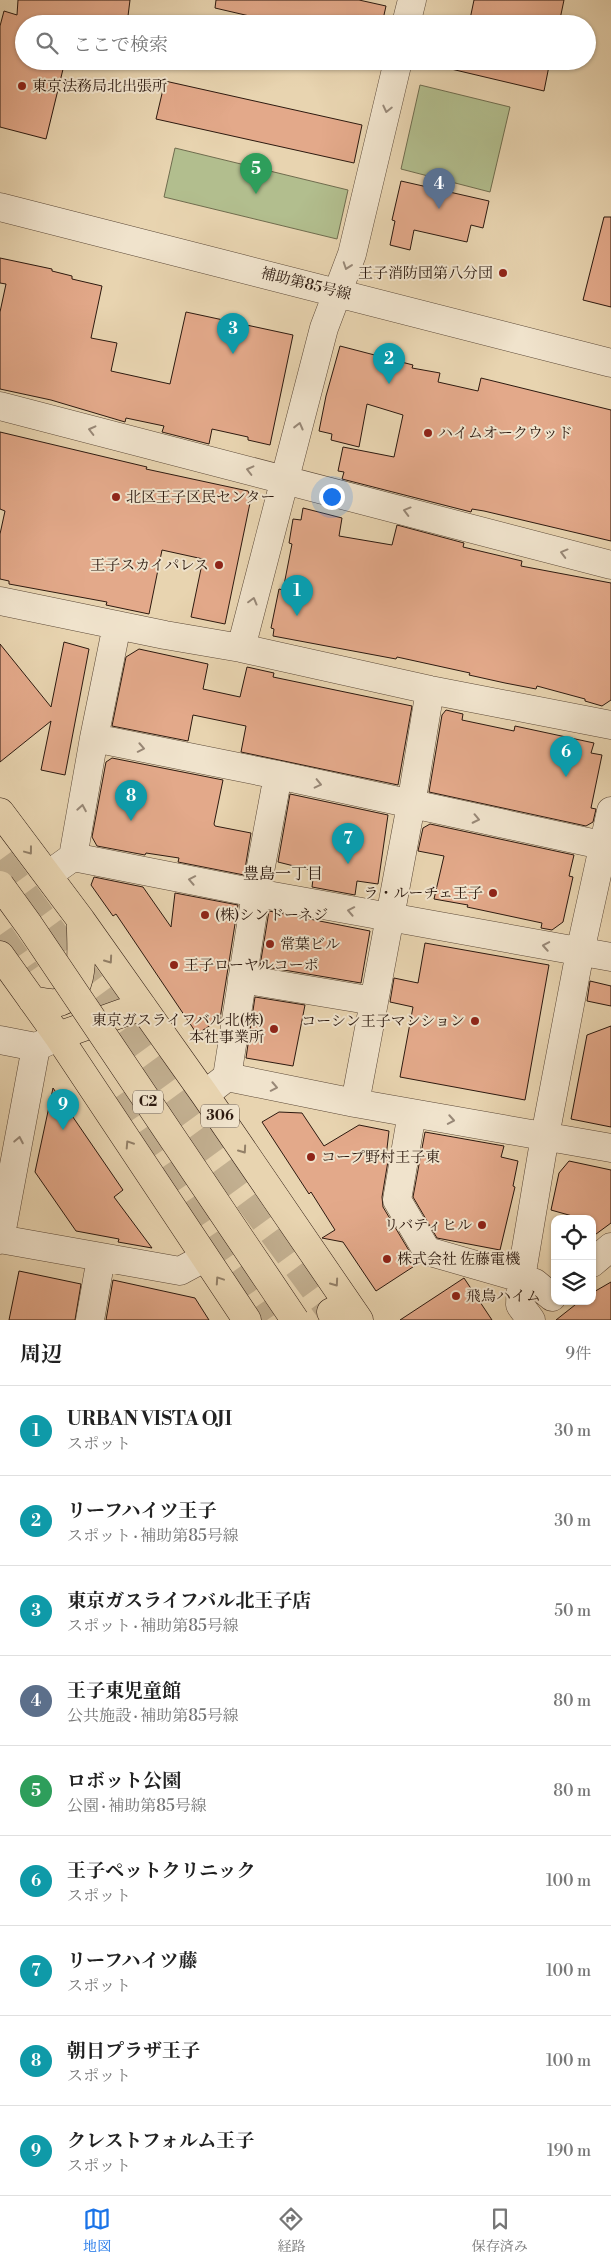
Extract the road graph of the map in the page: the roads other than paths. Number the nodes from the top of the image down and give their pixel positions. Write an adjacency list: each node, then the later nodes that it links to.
1 (412, 0): 2 (street)
2 (408, 15)
3 (396, 70): 5 (street, one-way to 5)
4 (0, 207): 5 (street, 補助第85号線)
5 (338, 293): 6 (street, 補助第85号線); 8 (street, one-way to 5)
6 (611, 363)
7 (0, 406): 8 (street, one-way to 7)
8 (286, 479): 9 (street, one-way to 8); 12 (street, one-way to 8)
9 (611, 566)
10 (0, 601): 11 (street)
11 (117, 625): 12 (street); 15 (street)
12 (241, 648): 13 (street)
13 (430, 690): 14 (street); 17 (street)
14 (611, 725)
15 (94, 738): 16 (street, one-way to 16); 21 (street, one-way to 15)
16 (278, 775): 17 (street, one-way to 17); 24 (street)
17 (411, 805): 20 (street, one-way to 20); 26 (street)
18 (611, 811): 20 (street)
19 (0, 812): 22 (main road, 306, one-way to 22)
20 (607, 847): 28 (street)
21 (73, 856): 22 (street); 24 (street, one-way to 21)
22 (48, 874): 27 (main road, 306)
23 (0, 885): 55 (main road, C2, bridge)
24 (256, 893): 26 (street, one-way to 24); 31 (street)
25 (0, 913): 54 (main road, C2)
26 (388, 918): 28 (street, one-way to 26); 33 (street)
27 (81, 920): 32 (main road); 34 (main road, 306, one-way to 34)
28 (580, 952): 30 (street); 41 (street)
29 (0, 955): 32 (main road)
30 (611, 957)
31 (242, 979): 33 (street); 37 (street)
32 (32, 1000): 36 (main road)
33 (374, 1001): 39 (street)
34 (142, 1006): 36 (main road); 38 (main road, 306)
35 (0, 1040): 36 (street)
36 (47, 1042): 43 (street, one-way to 36); 46 (main road, one-way to 36)
37 (227, 1077): 38 (street); 39 (street, one-way to 39)
38 (204, 1094): 56 (main road, 306, one-way to 56)
39 (355, 1104): 40 (street)
40 (412, 1113): 41 (street, one-way to 41); 48 (street)
41 (545, 1136): 42 (street); 48 (street)
42 (611, 1148)
43 (0, 1239): 45 (street)
44 (611, 1248): 47 (street)
45 (101, 1258): 46 (street); 52 (street)
46 (204, 1258): 53 (main road, one-way to 46)
47 (596, 1260)
48 (521, 1278): 49 (street); 51 (street)
49 (551, 1294)
50 (551, 1299): 51 (street)
51 (529, 1319)
52 (90, 1320)
53 (247, 1320)
54 (283, 1320)
55 (295, 1320)
56 (359, 1320)

